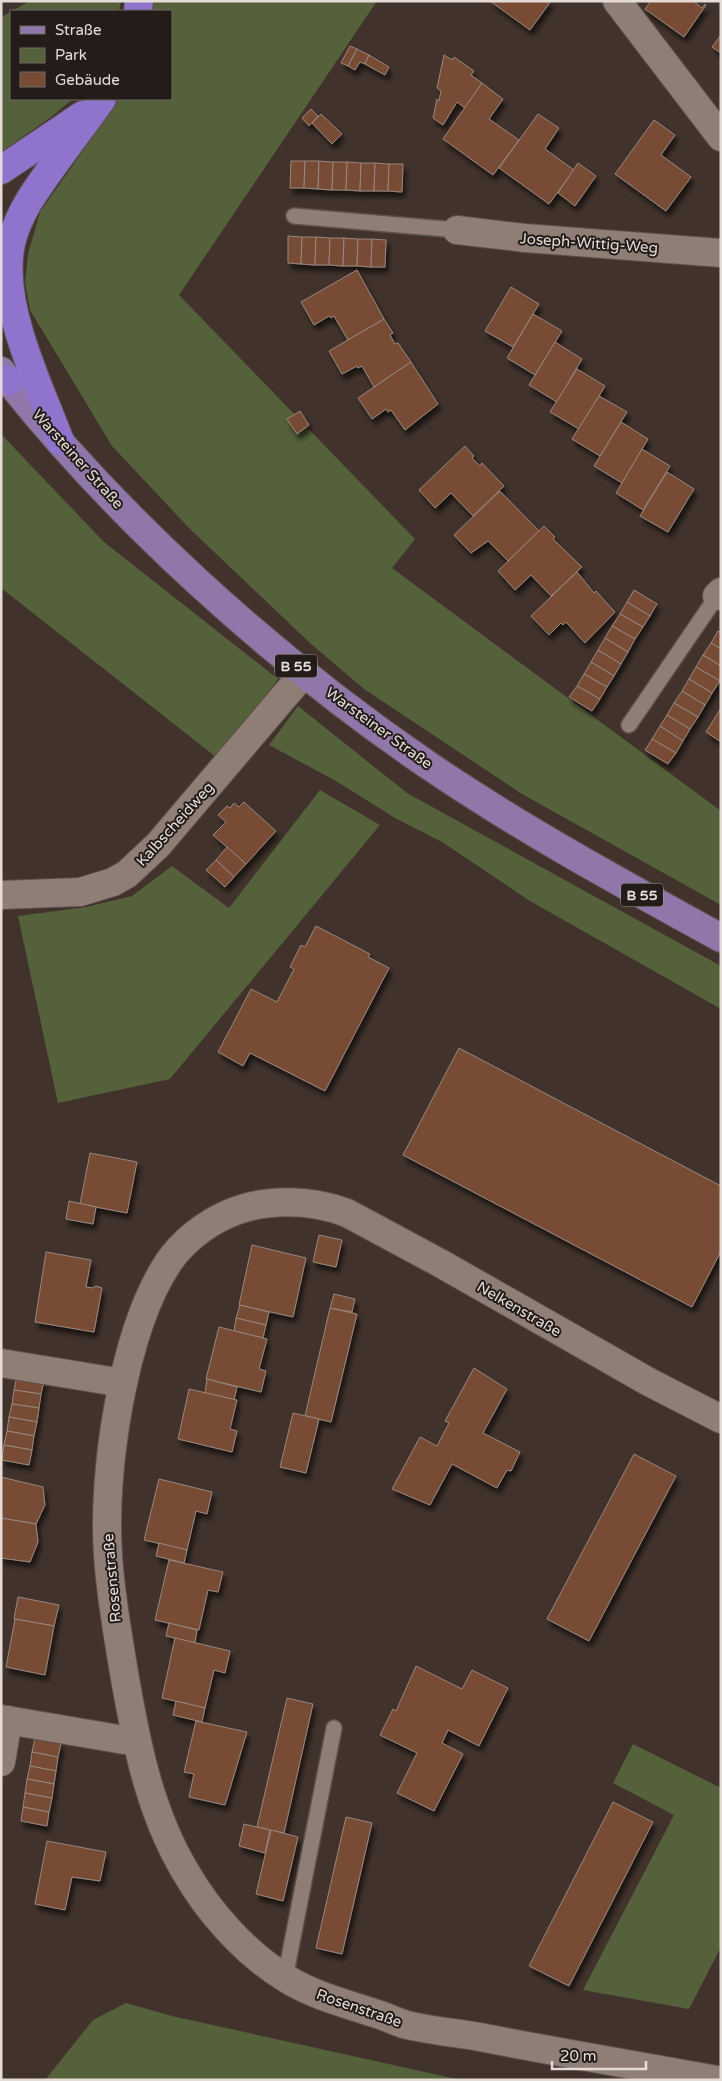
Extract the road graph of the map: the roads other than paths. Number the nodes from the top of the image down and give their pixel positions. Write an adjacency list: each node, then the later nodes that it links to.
1 (617, 1): 4 (street)
2 (101, 100): 5 (highway)
3 (101, 100): 10 (highway)
4 (721, 137)
5 (1, 170)
6 (294, 216): 7 (lane)
7 (457, 230): 8 (street, Joseph-Wittig-Weg)
8 (721, 253)
9 (4, 377): 10 (main road, Warsteiner Straße / B 55)
10 (60, 441): 12 (main road, Warsteiner Straße / B 55)
11 (719, 594): 13 (lane)
12 (304, 673): 14 (street, Kalbscheidweg); 15 (main road, Warsteiner Straße / B 55)
13 (629, 725)
14 (1, 895)
15 (721, 938)
16 (316, 1205): 18 (street, Rosenstraße); 19 (street, Nelkenstraße)
17 (1, 1363): 18 (street)
18 (123, 1383): 22 (street, Rosenstraße)
19 (721, 1419)
20 (5, 1719): 22 (street); 23 (street)
21 (334, 1728): 24 (lane)
22 (136, 1742): 24 (street, Rosenstraße)
23 (1, 1762)
24 (285, 1978): 25 (street, Rosenstraße)
25 (717, 2080)

